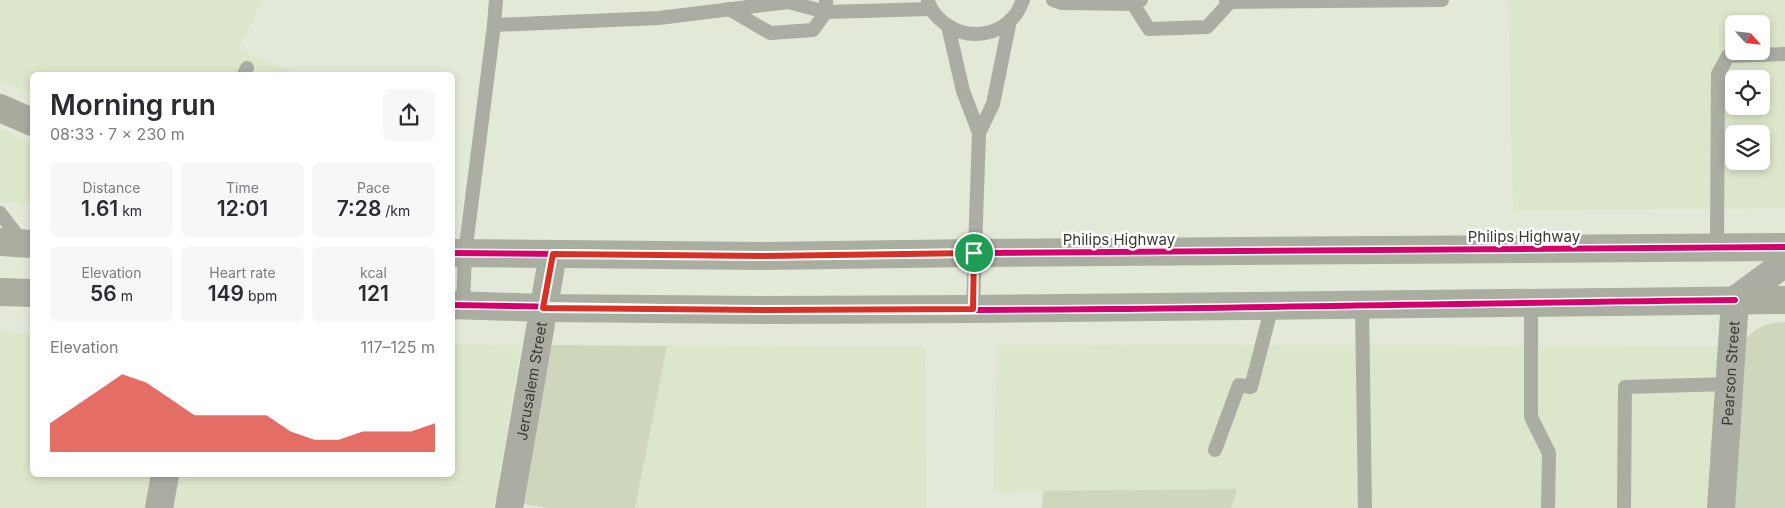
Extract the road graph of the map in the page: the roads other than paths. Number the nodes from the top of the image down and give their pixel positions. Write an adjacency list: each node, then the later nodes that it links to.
1 (496, 0): 11 (lane)
2 (1023, 0): 10 (lane)
3 (1053, 0): 5 (lane)
4 (1442, 0): 6 (lane)
5 (1136, 1): 6 (lane)
6 (1228, 1)
7 (929, 4): 8 (lane); 12 (lane)
8 (826, 6): 9 (lane); 9 (lane)
9 (728, 9): 11 (lane)
10 (1010, 20): 12 (lane); 16 (lane)
11 (494, 25): 22 (lane)
12 (948, 26): 16 (lane)
13 (1785, 54): 20 (lane)
14 (0, 108): 15 (street)
15 (30, 121)
16 (978, 133): 21 (lane)
17 (0, 212): 18 (lane)
18 (18, 243)
19 (1785, 247): 20 (main road, Philips Highway)
20 (1717, 248): 21 (main road, Philips Highway)
21 (974, 253): 23 (main road, Philips Highway); 34 (lane)
22 (459, 254): 23 (main road, Philips Highway); 30 (lane)
23 (553, 254): 33 (street, Jerusalem Street)
24 (1785, 263): 27 (street, Pearson Street)
25 (0, 292): 26 (main road)
26 (30, 293)
27 (1735, 300): 28 (main road); 29 (main road); 35 (street, Pearson Street)
28 (1785, 300)
29 (1531, 303): 31 (main road); 41 (lane)
30 (458, 305): 33 (main road)
31 (1362, 305): 32 (main road); 40 (lane)
32 (1272, 306): 34 (main road); 36 (lane)
33 (543, 308): 34 (main road); 39 (street, Jerusalem Street)
34 (973, 309)
35 (1730, 384): 42 (lane); 43 (street, Pearson Street)
36 (1215, 450)
37 (166, 477): 38 (street)
38 (159, 508)
39 (509, 508)
40 (1365, 508)
41 (1548, 508)
42 (1624, 508)
43 (1721, 508)

